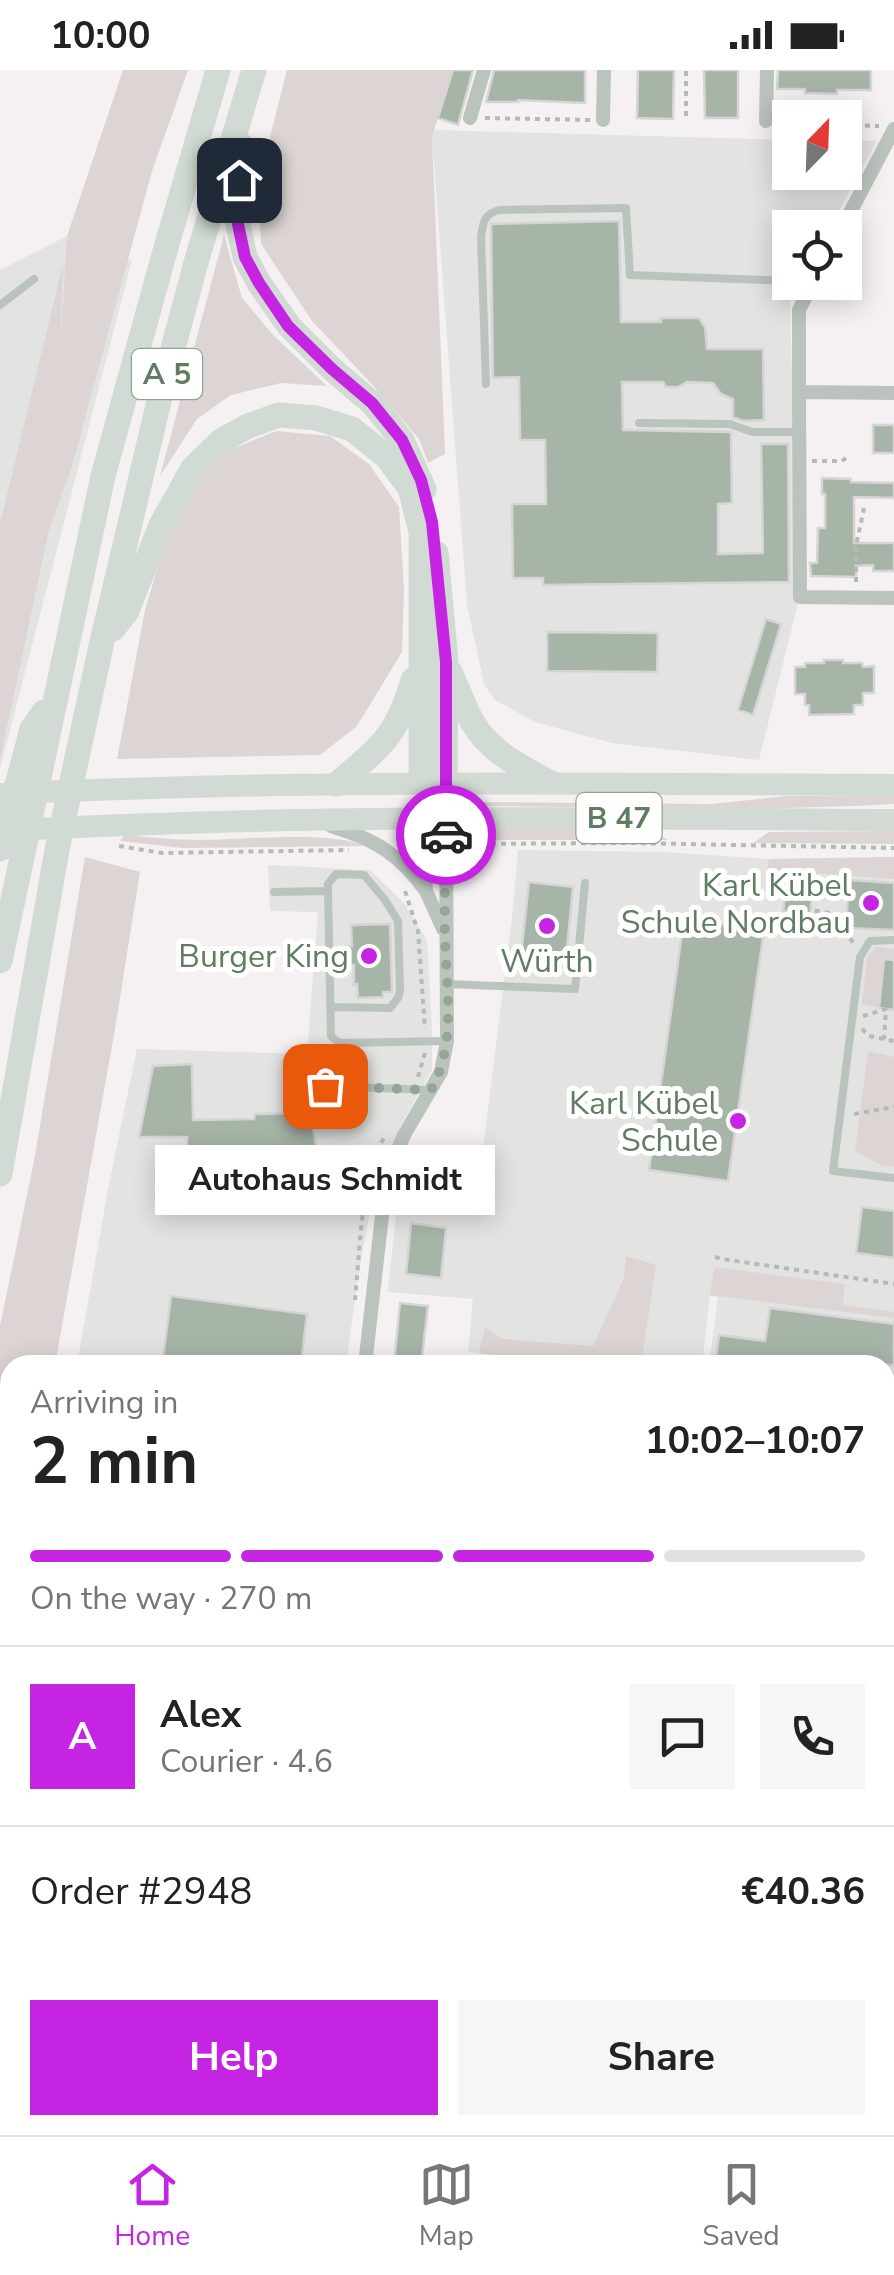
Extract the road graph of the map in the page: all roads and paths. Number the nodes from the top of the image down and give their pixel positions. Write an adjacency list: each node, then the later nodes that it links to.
1 (218, 70): 42 (highway, A 5)
2 (254, 70): 7 (highway, A 5)
3 (484, 70): 9 (street)
4 (604, 70): 10 (street)
5 (686, 70): 8 (path)
6 (767, 70): 11 (street)
7 (243, 104): 29 (highway, A 5); 31 (highway)
8 (686, 116)
9 (470, 118): 10 (path)
10 (603, 120)
11 (766, 121)
12 (862, 125): 13 (path)
13 (893, 131): 14 (street)
14 (851, 210)
15 (34, 279): 18 (lane)
16 (772, 281): 19 (lane)
17 (804, 300): 20 (street)
18 (0, 305)
19 (486, 384)
20 (798, 392): 21 (street); 23 (street)
21 (894, 393)
22 (639, 423): 23 (lane)
23 (798, 432): 25 (street)
24 (846, 458): 25 (path)
25 (799, 460): 27 (street)
26 (864, 508): 27 (path)
27 (856, 597): 28 (street)
28 (894, 598)
29 (101, 646): 30 (highway); 66 (highway, A 5)
30 (420, 656): 33 (highway); 34 (highway)
31 (446, 662): 32 (highway); 34 (highway)
32 (549, 782): 34 (main road, B 47); 35 (main road, B 47)
33 (338, 784): 34 (main road, B 47); 36 (main road, B 47)
34 (433, 784): 37 (main road); 38 (main road)
35 (894, 785)
36 (0, 794)
37 (420, 817): 38 (main road, B 47); 39 (main road, B 47); 46 (street)
38 (446, 817): 40 (main road, B 47); 49 (street)
39 (312, 819): 41 (main road, B 47); 46 (street)
40 (894, 820)
41 (0, 831)
42 (11, 851): 52 (highway)
43 (584, 883): 53 (lane)
44 (404, 890): 57 (path)
45 (328, 891): 47 (lane); 54 (lane); 54 (lane)
46 (426, 891): 49 (street)
47 (274, 892)
48 (806, 910): 51 (path)
49 (445, 934): 53 (street)
50 (894, 940): 51 (lane)
51 (863, 952): 55 (lane)
52 (0, 961)
53 (447, 984): 58 (street)
54 (330, 1007): 57 (lane)
55 (852, 1020): 56 (path); 56 (path); 64 (lane)
56 (884, 1039): 59 (path)
57 (426, 1041): 58 (lane); 61 (path)
58 (447, 1041): 62 (street)
59 (894, 1041)
60 (325, 1086): 61 (lane)
61 (412, 1089): 62 (lane)
62 (431, 1090): 68 (street)
63 (894, 1108): 64 (path)
64 (840, 1116): 67 (lane)
65 (386, 1136): 72 (path)
66 (0, 1174)
67 (894, 1178)
68 (386, 1189): 69 (lane); 73 (street)
69 (491, 1207)
70 (716, 1256): 71 (path)
71 (894, 1284)
72 (355, 1300)
73 (365, 1355)

